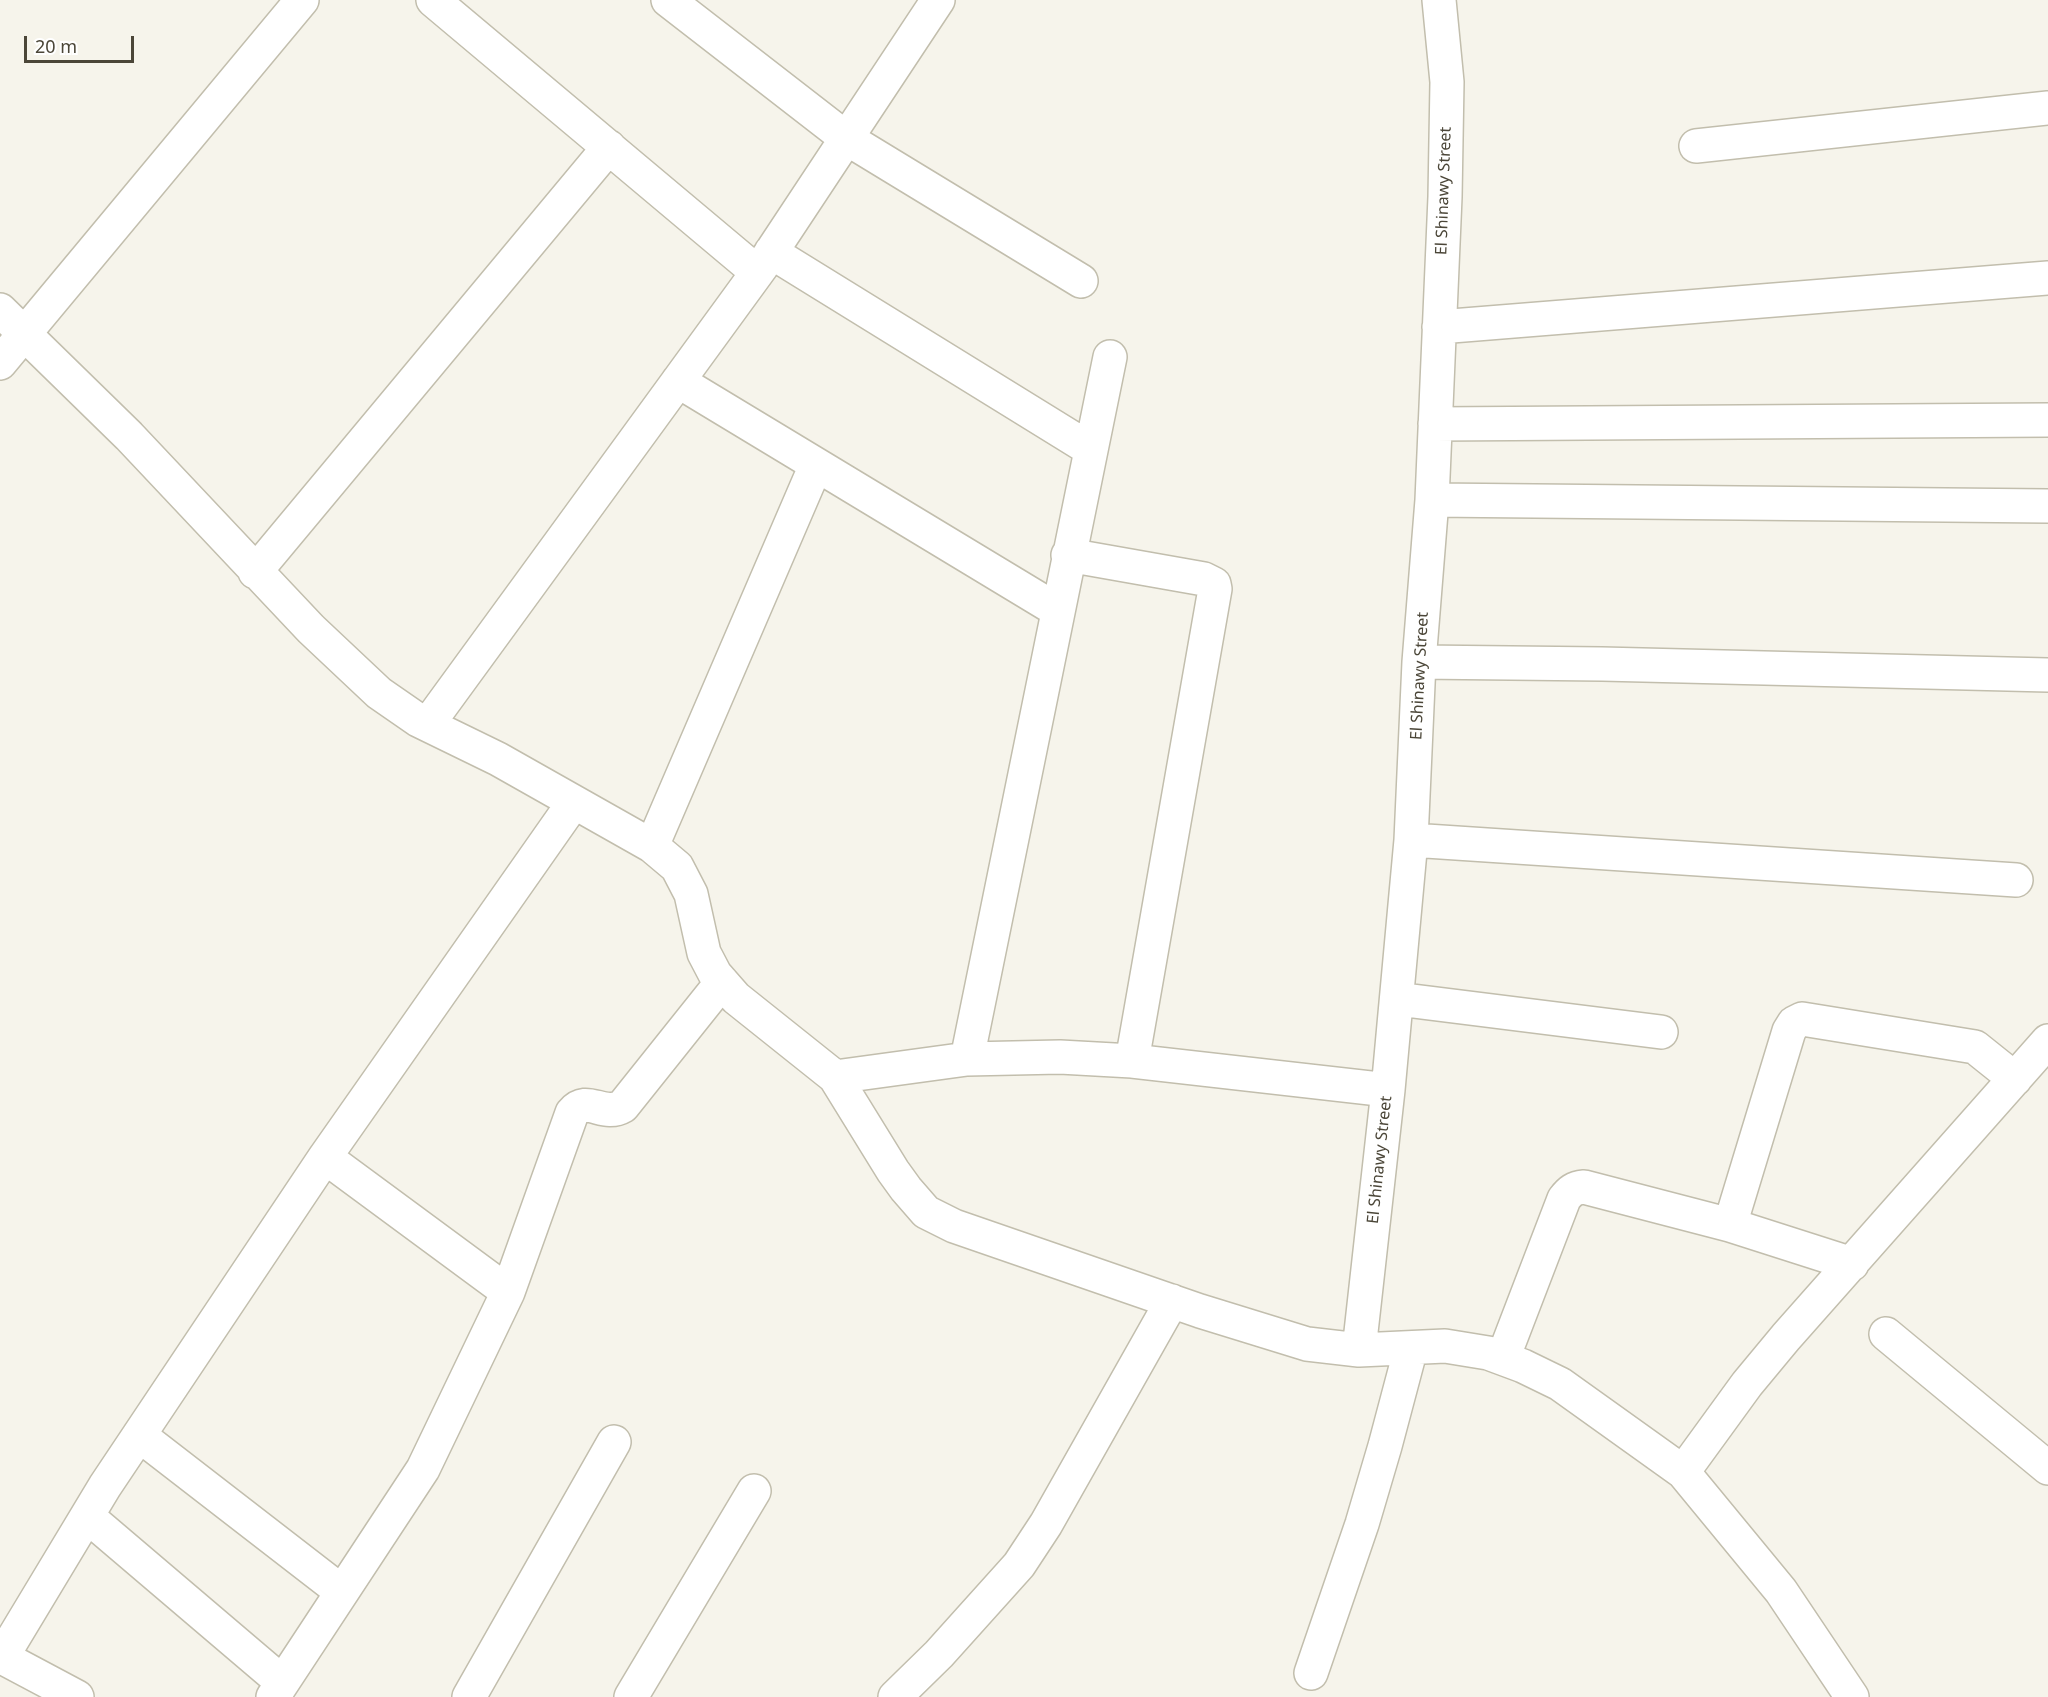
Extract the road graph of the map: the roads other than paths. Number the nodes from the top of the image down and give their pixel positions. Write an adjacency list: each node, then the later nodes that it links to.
1 (302, 0): 15 (street)
2 (433, 0): 9 (street)
3 (668, 0): 7 (street)
4 (938, 0): 7 (street)
5 (1439, 0): 14 (street, El Shinawy Street)
6 (2048, 108): 8 (street)
7 (846, 138): 10 (street); 12 (street)
8 (1696, 146)
9 (609, 147): 10 (street); 26 (street)
10 (764, 262): 18 (street); 21 (street)
11 (2048, 278): 14 (street)
12 (1081, 281)
13 (0, 310): 15 (street)
14 (1439, 327): 20 (street, El Shinawy Street)
15 (23, 333): 17 (street); 26 (street)
16 (1110, 357): 21 (street)
17 (0, 363)
18 (678, 381): 22 (street); 30 (street)
19 (2048, 420): 20 (street)
20 (1435, 424): 23 (street, El Shinawy Street)
21 (1090, 449): 25 (street)
22 (816, 465): 27 (street); 33 (street)
23 (1432, 500): 24 (street); 28 (street, El Shinawy Street)
24 (2048, 506)
25 (1068, 555): 27 (street); 40 (street)
26 (255, 572): 30 (street)
27 (1057, 610): 39 (street)
28 (1419, 662): 29 (street); 32 (street, El Shinawy Street)
29 (2048, 675)
30 (428, 724): 31 (street)
31 (574, 802): 33 (street); 44 (street)
32 (1411, 840): 34 (street); 36 (street, El Shinawy Street)
33 (652, 846): 35 (street)
34 (2016, 880)
35 (722, 982): 41 (street); 47 (street)
36 (1397, 999): 37 (street); 43 (street, El Shinawy Street)
37 (1661, 1032)
38 (2048, 1041): 42 (street)
39 (967, 1059): 40 (street); 41 (street)
40 (1132, 1061): 43 (street)
41 (835, 1077): 48 (street)
42 (2015, 1079): 45 (street); 46 (street)
43 (1388, 1090): 51 (street, El Shinawy Street)
44 (325, 1157): 47 (street); 53 (street)
45 (1730, 1225): 46 (street); 52 (street)
46 (1852, 1264): 56 (street)
47 (508, 1292): 59 (street)
48 (1172, 1301): 51 (street); 66 (street)
49 (1886, 1334): 55 (street)
50 (1411, 1348): 51 (street); 52 (street); 61 (street)
51 (1359, 1350)
52 (1503, 1358): 56 (street)
53 (139, 1435): 58 (street); 59 (street)
54 (614, 1442): 64 (street)
55 (2048, 1468)
56 (1683, 1472): 67 (street)
57 (754, 1491): 65 (street)
58 (87, 1516): 60 (street); 62 (street)
59 (342, 1592): 62 (street)
60 (1, 1656): 63 (street)
61 (1311, 1673)
62 (277, 1690)
63 (77, 1697)
64 (469, 1697)
65 (631, 1697)
66 (895, 1697)
67 (1852, 1697)

